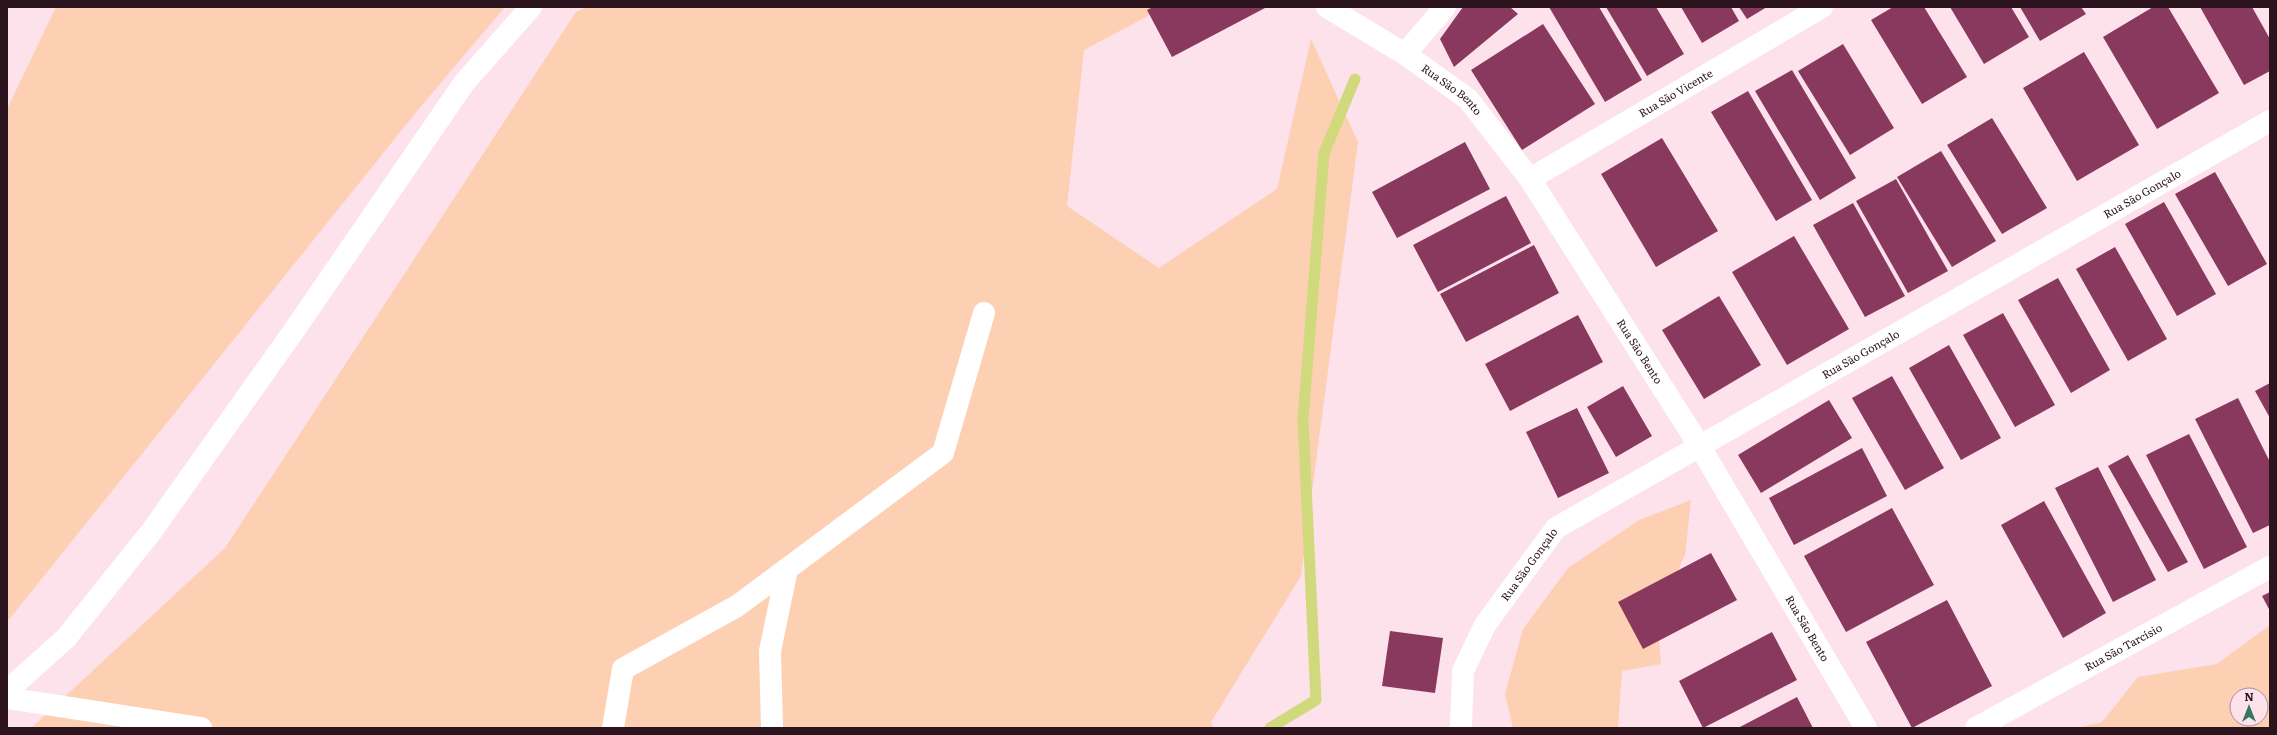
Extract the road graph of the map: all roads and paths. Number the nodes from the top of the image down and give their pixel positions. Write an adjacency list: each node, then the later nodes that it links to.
1 (531, 7): 12 (street)
2 (1327, 7): 5 (street, Rua São Bento)
3 (1445, 7): 5 (street)
4 (1822, 7): 7 (street, Rua São Vicente)
5 (1405, 54): 7 (street, Rua São Bento)
6 (2270, 121): 9 (street, Rua São Gonçalo)
7 (1530, 179): 9 (street, Rua São Bento)
8 (984, 313): 11 (street)
9 (1699, 445): 17 (street, Rua São Gonçalo); 18 (street, Rua São Bento)
10 (2270, 567): 19 (street, Rua São Tarcísio)
11 (787, 569): 15 (street); 16 (street)
12 (7, 691)
13 (7, 698): 14 (street)
14 (201, 728)
15 (613, 728)
16 (772, 728)
17 (1461, 728)
18 (1866, 728)
19 (1976, 728)

